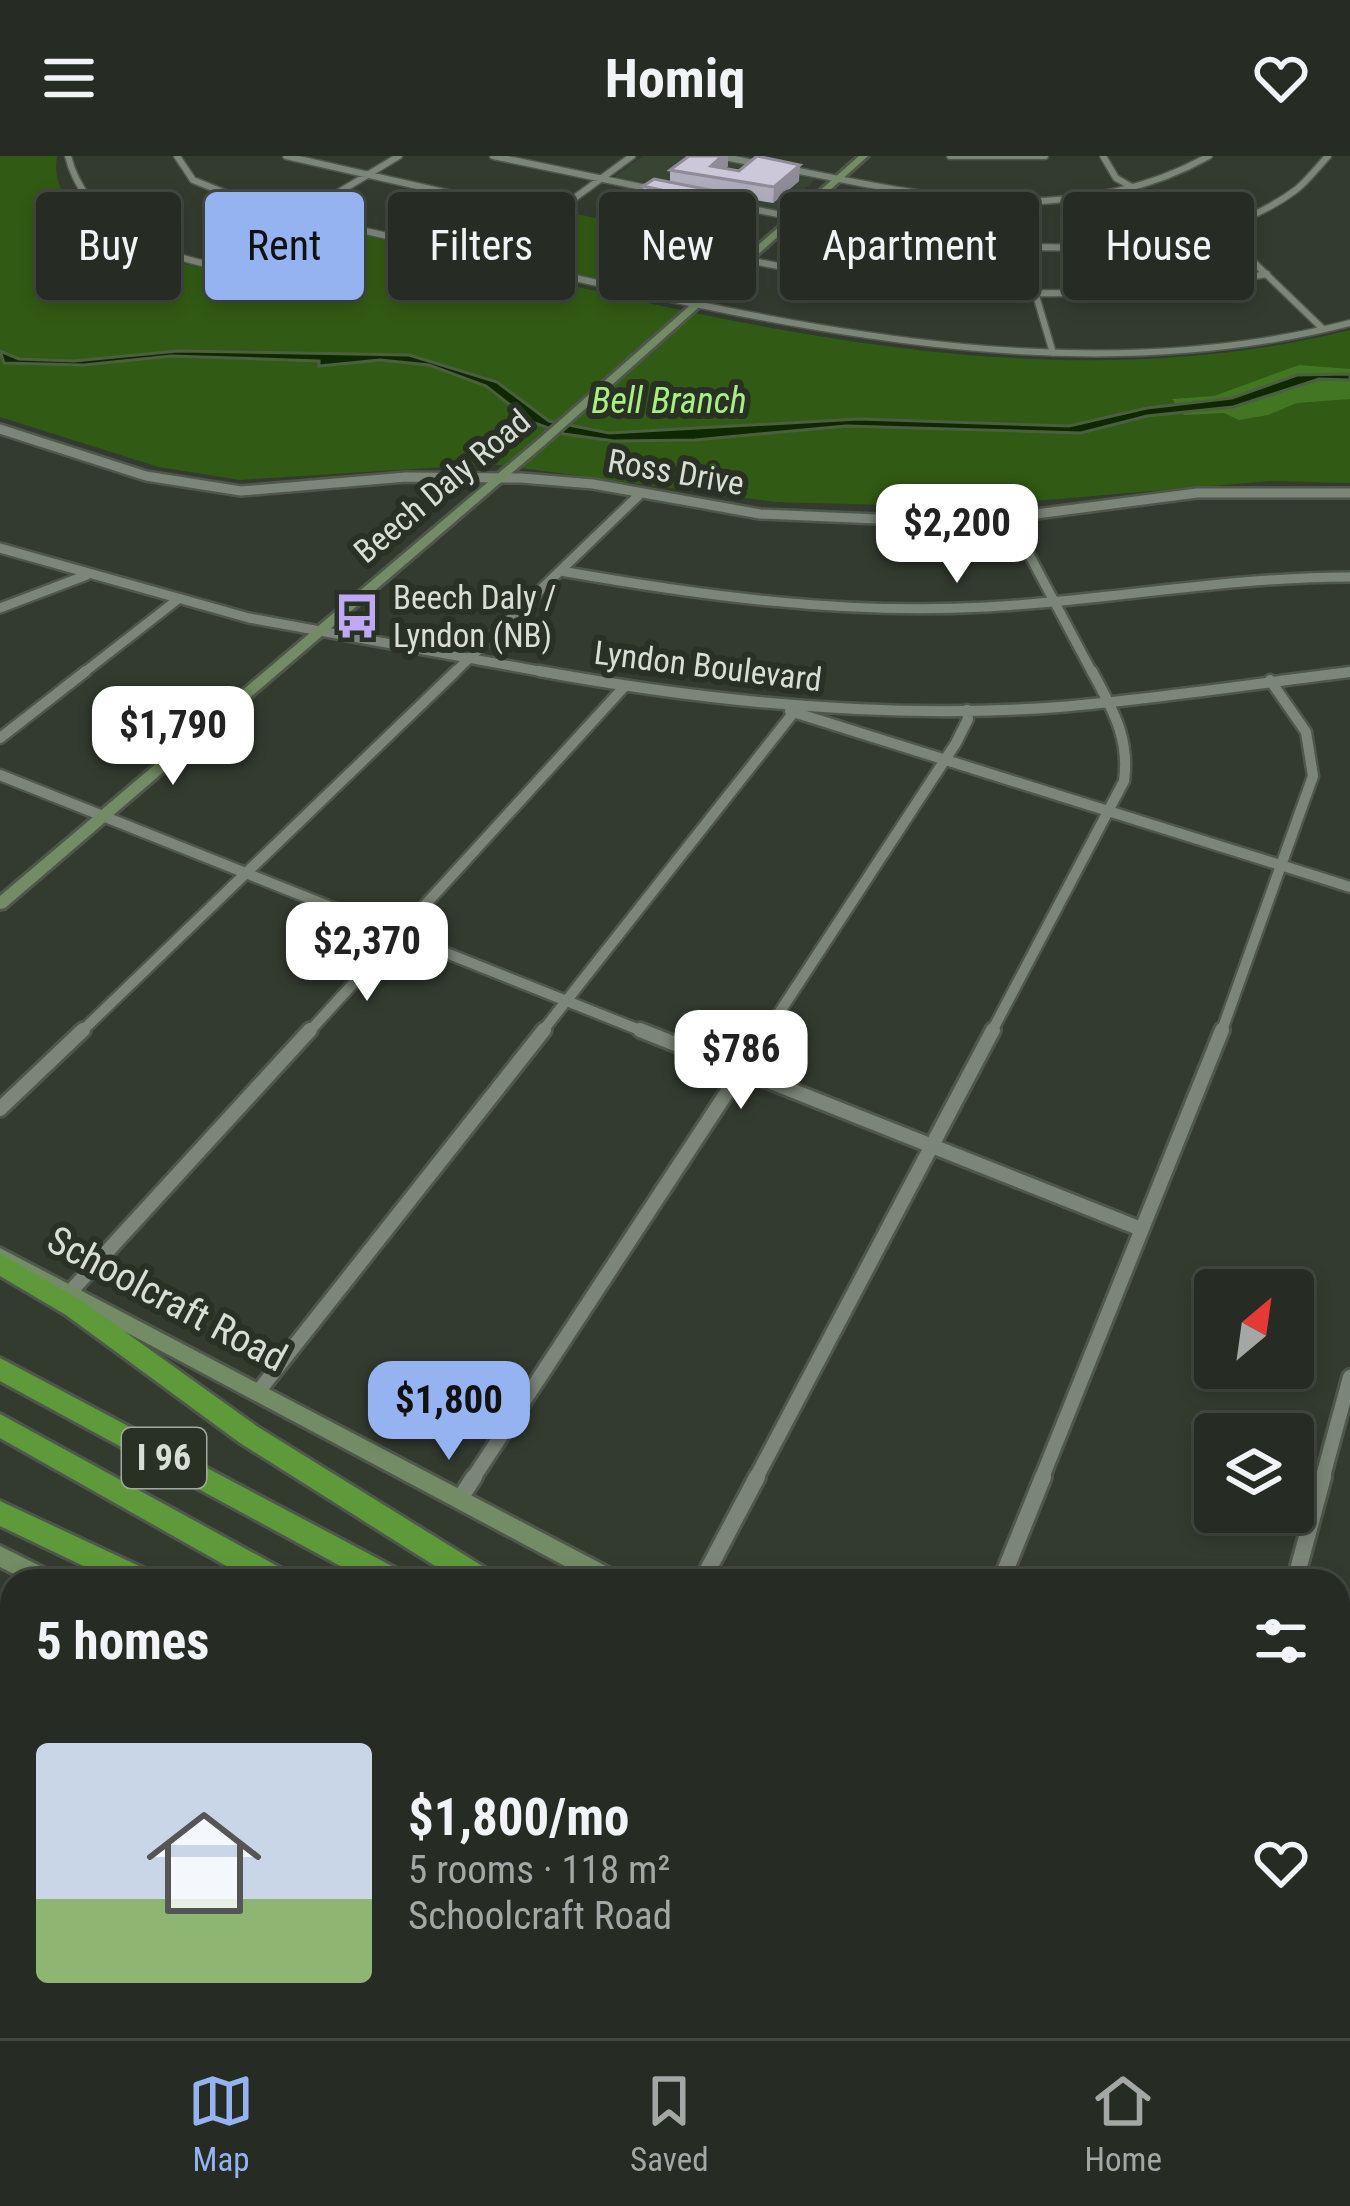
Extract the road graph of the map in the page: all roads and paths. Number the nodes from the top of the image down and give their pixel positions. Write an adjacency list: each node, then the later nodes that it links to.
1 (68, 156): 31 (street)
2 (177, 156): 18 (street)
3 (286, 156): 14 (street)
4 (399, 156): 14 (street)
5 (493, 156): 15 (street)
6 (632, 156): 15 (street)
7 (720, 156): 16 (street)
8 (864, 156): 16 (main road, Beech Daly Road)
9 (950, 156): 10 (street)
10 (1045, 156)
11 (1103, 156): 17 (street)
12 (1210, 156): 17 (street)
13 (1328, 156): 27 (street)
14 (364, 177): 19 (street); 20 (street)
15 (602, 178): 21 (street); 25 (street)
16 (838, 179): 22 (main road, Beech Daly Road); 23 (street)
17 (1134, 188): 24 (street); 26 (street)
18 (219, 192)
19 (339, 192)
20 (433, 192)
21 (669, 192)
22 (824, 192)
23 (910, 192)
24 (1141, 192)
25 (575, 198)
26 (1039, 198)
27 (1254, 210)
28 (780, 232): 29 (main road, Beech Daly Road)
29 (756, 253)
30 (1254, 262): 32 (street)
31 (205, 263)
32 (1267, 274): 34 (street); 39 (street)
33 (575, 278): 37 (street)
34 (1039, 297)
35 (703, 300): 37 (main road, Beech Daly Road)
36 (1037, 300): 40 (street)
37 (696, 306): 40 (street); 42 (main road, Beech Daly Road)
38 (1350, 323): 39 (street)
39 (1323, 329): 40 (street)
40 (1053, 353)
41 (0, 429): 42 (street, Ross Drive)
42 (498, 479): 44 (street, Ross Drive); 53 (main road, Beech Daly Road)
43 (1350, 493): 45 (street, Ross Drive)
44 (640, 494): 45 (street, Ross Drive); 47 (street)
45 (1008, 515): 51 (street)
46 (0, 548): 48 (street, Lyndon Boulevard)
47 (561, 572): 51 (street); 54 (street)
48 (87, 575): 50 (street, Lyndon Boulevard); 52 (street)
49 (1350, 577): 51 (street)
50 (177, 600): 53 (street, Lyndon Boulevard); 62 (street)
51 (1054, 602): 58 (street)
52 (0, 608)
53 (318, 631): 54 (street, Lyndon Boulevard); 66 (main road, Beech Daly Road)
54 (469, 659): 57 (street, Lyndon Boulevard); 68 (street)
55 (1350, 672): 56 (street, Lyndon Boulevard)
56 (1270, 680): 58 (street, Lyndon Boulevard); 67 (street)
57 (624, 687): 59 (street, Lyndon Boulevard); 71 (street)
58 (1108, 703): 60 (street, Lyndon Boulevard); 65 (street)
59 (771, 705): 60 (street, Lyndon Boulevard); 61 (street)
60 (968, 710): 63 (street)
61 (794, 712): 63 (street); 72 (street)
62 (0, 738)
63 (946, 759): 65 (street); 73 (street)
64 (0, 775): 66 (street)
65 (1111, 810): 67 (street); 75 (street)
66 (102, 815): 68 (street); 70 (main road, Beech Daly Road)
67 (1286, 866): 69 (street); 76 (street)
68 (248, 872): 71 (street); 74 (street)
69 (1350, 886)
70 (0, 904)
71 (401, 934): 72 (street); 78 (street)
72 (566, 998): 73 (street); 81 (street)
73 (740, 1070): 75 (street); 83 (street)
74 (0, 1109)
75 (932, 1145): 76 (street); 90 (street)
76 (1142, 1229): 91 (street)
77 (0, 1260): 78 (main road, Schoolcraft Road); 88 (highway)
78 (71, 1291): 81 (main road, Schoolcraft Road)
79 (0, 1369): 87 (highway, I 96)
80 (1350, 1377): 92 (street)
81 (258, 1392): 83 (main road, Schoolcraft Road)
82 (0, 1425): 86 (highway, I 96)
83 (459, 1500): 89 (main road, Schoolcraft Road)
84 (0, 1513): 85 (highway)
85 (118, 1569)
86 (258, 1569)
87 (372, 1569)
88 (464, 1569)
89 (591, 1569)
90 (708, 1569)
91 (1006, 1569)
92 (1297, 1569)

